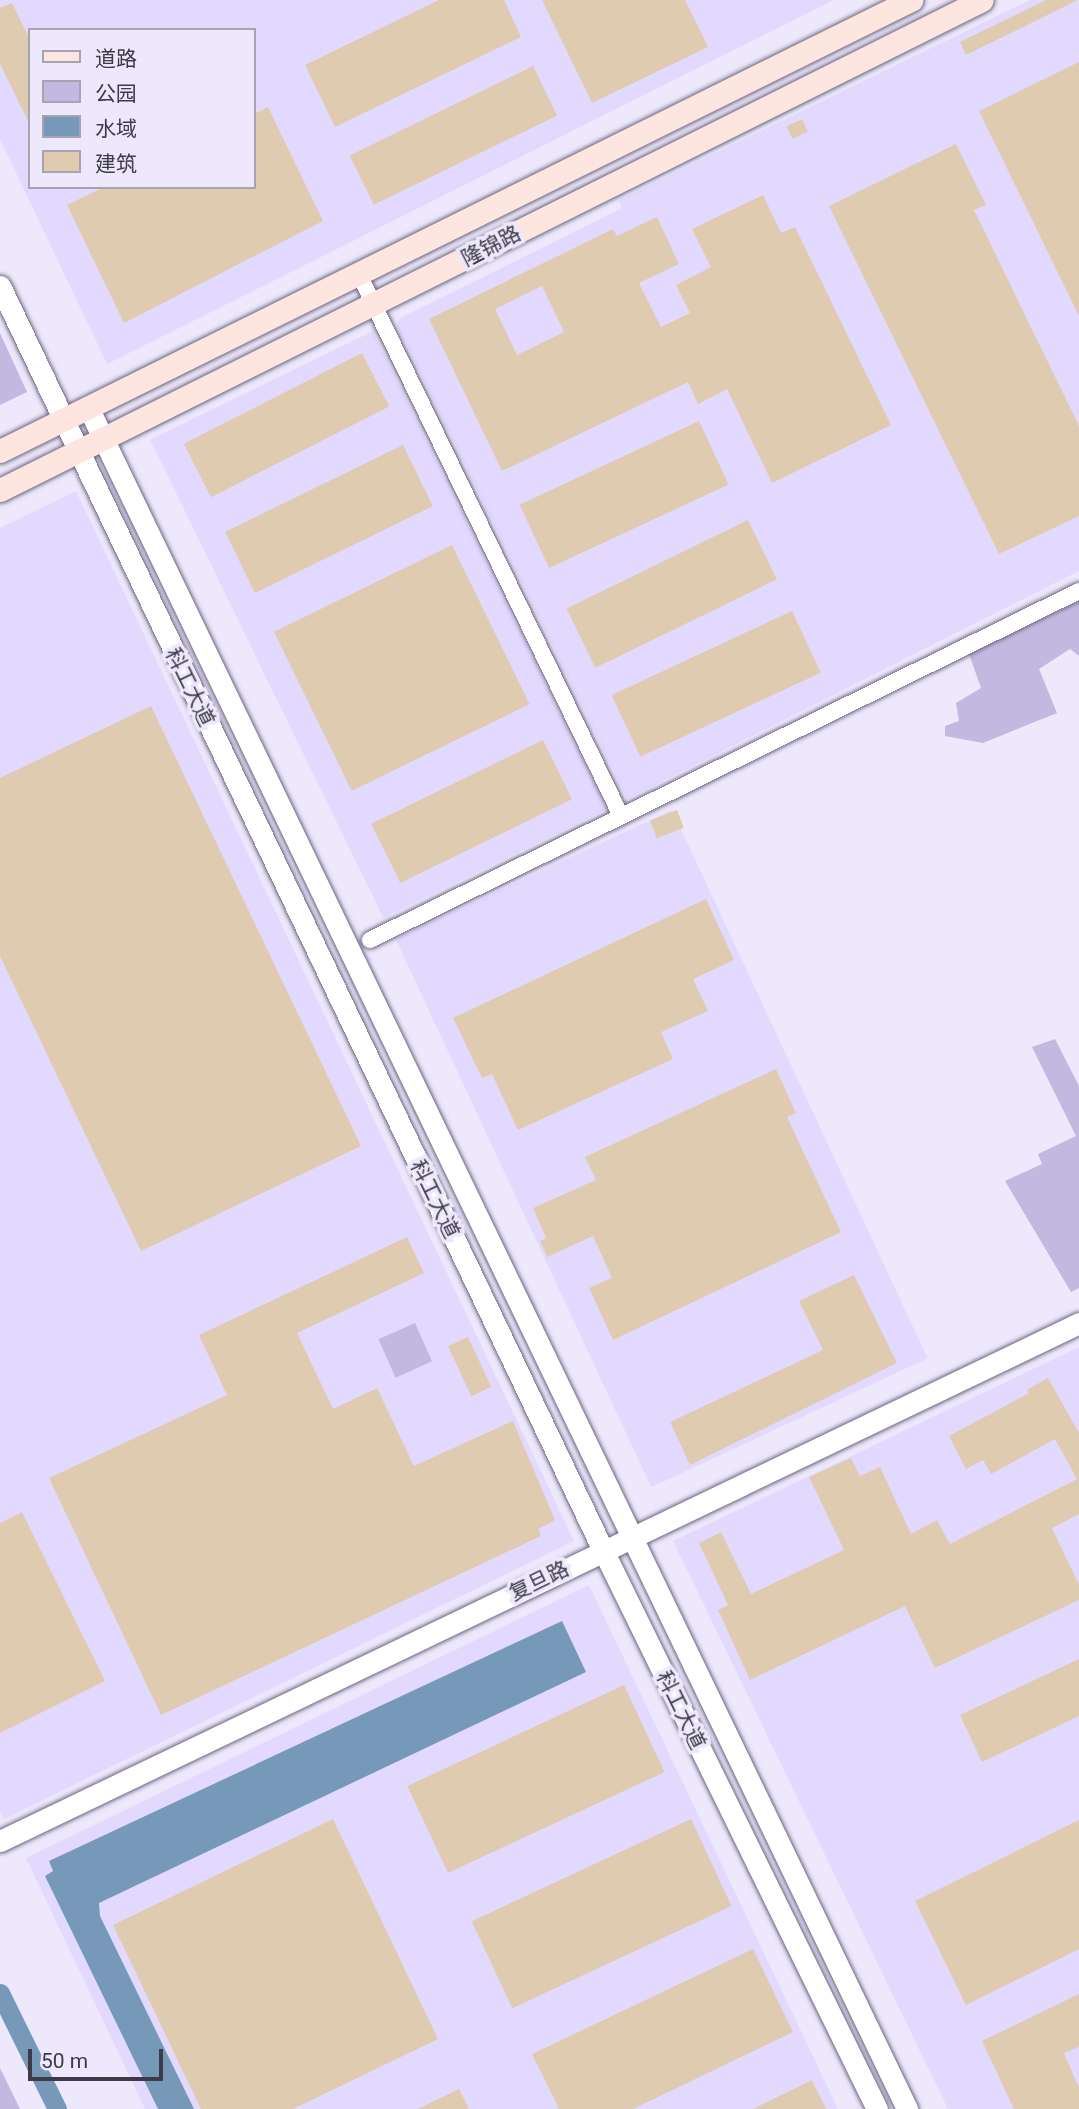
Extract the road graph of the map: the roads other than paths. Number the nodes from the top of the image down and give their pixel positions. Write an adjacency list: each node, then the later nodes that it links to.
1 (911, 0): 3 (main road, 隆锦路)
2 (982, 0): 5 (main road, 隆锦路)
3 (359, 274): 5 (street); 6 (main road, 隆锦路)
4 (0, 286): 7 (street, 科工大道)
5 (374, 305): 8 (main road, 隆锦路); 13 (street)
6 (89, 407): 7 (main road, 隆锦路); 8 (street, 科工大道)
7 (62, 420): 9 (main road, 隆锦路); 10 (street, 科工大道)
8 (104, 440): 10 (main road, 隆锦路); 16 (street, 科工大道)
9 (0, 451)
10 (78, 453): 11 (main road, 隆锦路); 17 (street, 科工大道)
11 (0, 490)
12 (1079, 591): 13 (street)
13 (621, 816): 14 (street)
14 (370, 940)
15 (1079, 1322): 16 (street, 复旦路)
16 (632, 1536): 17 (street, 复旦路); 20 (street, 科工大道)
17 (603, 1550): 18 (street, 复旦路); 19 (street, 科工大道)
18 (0, 1841)
19 (877, 2109)
20 (907, 2109)

